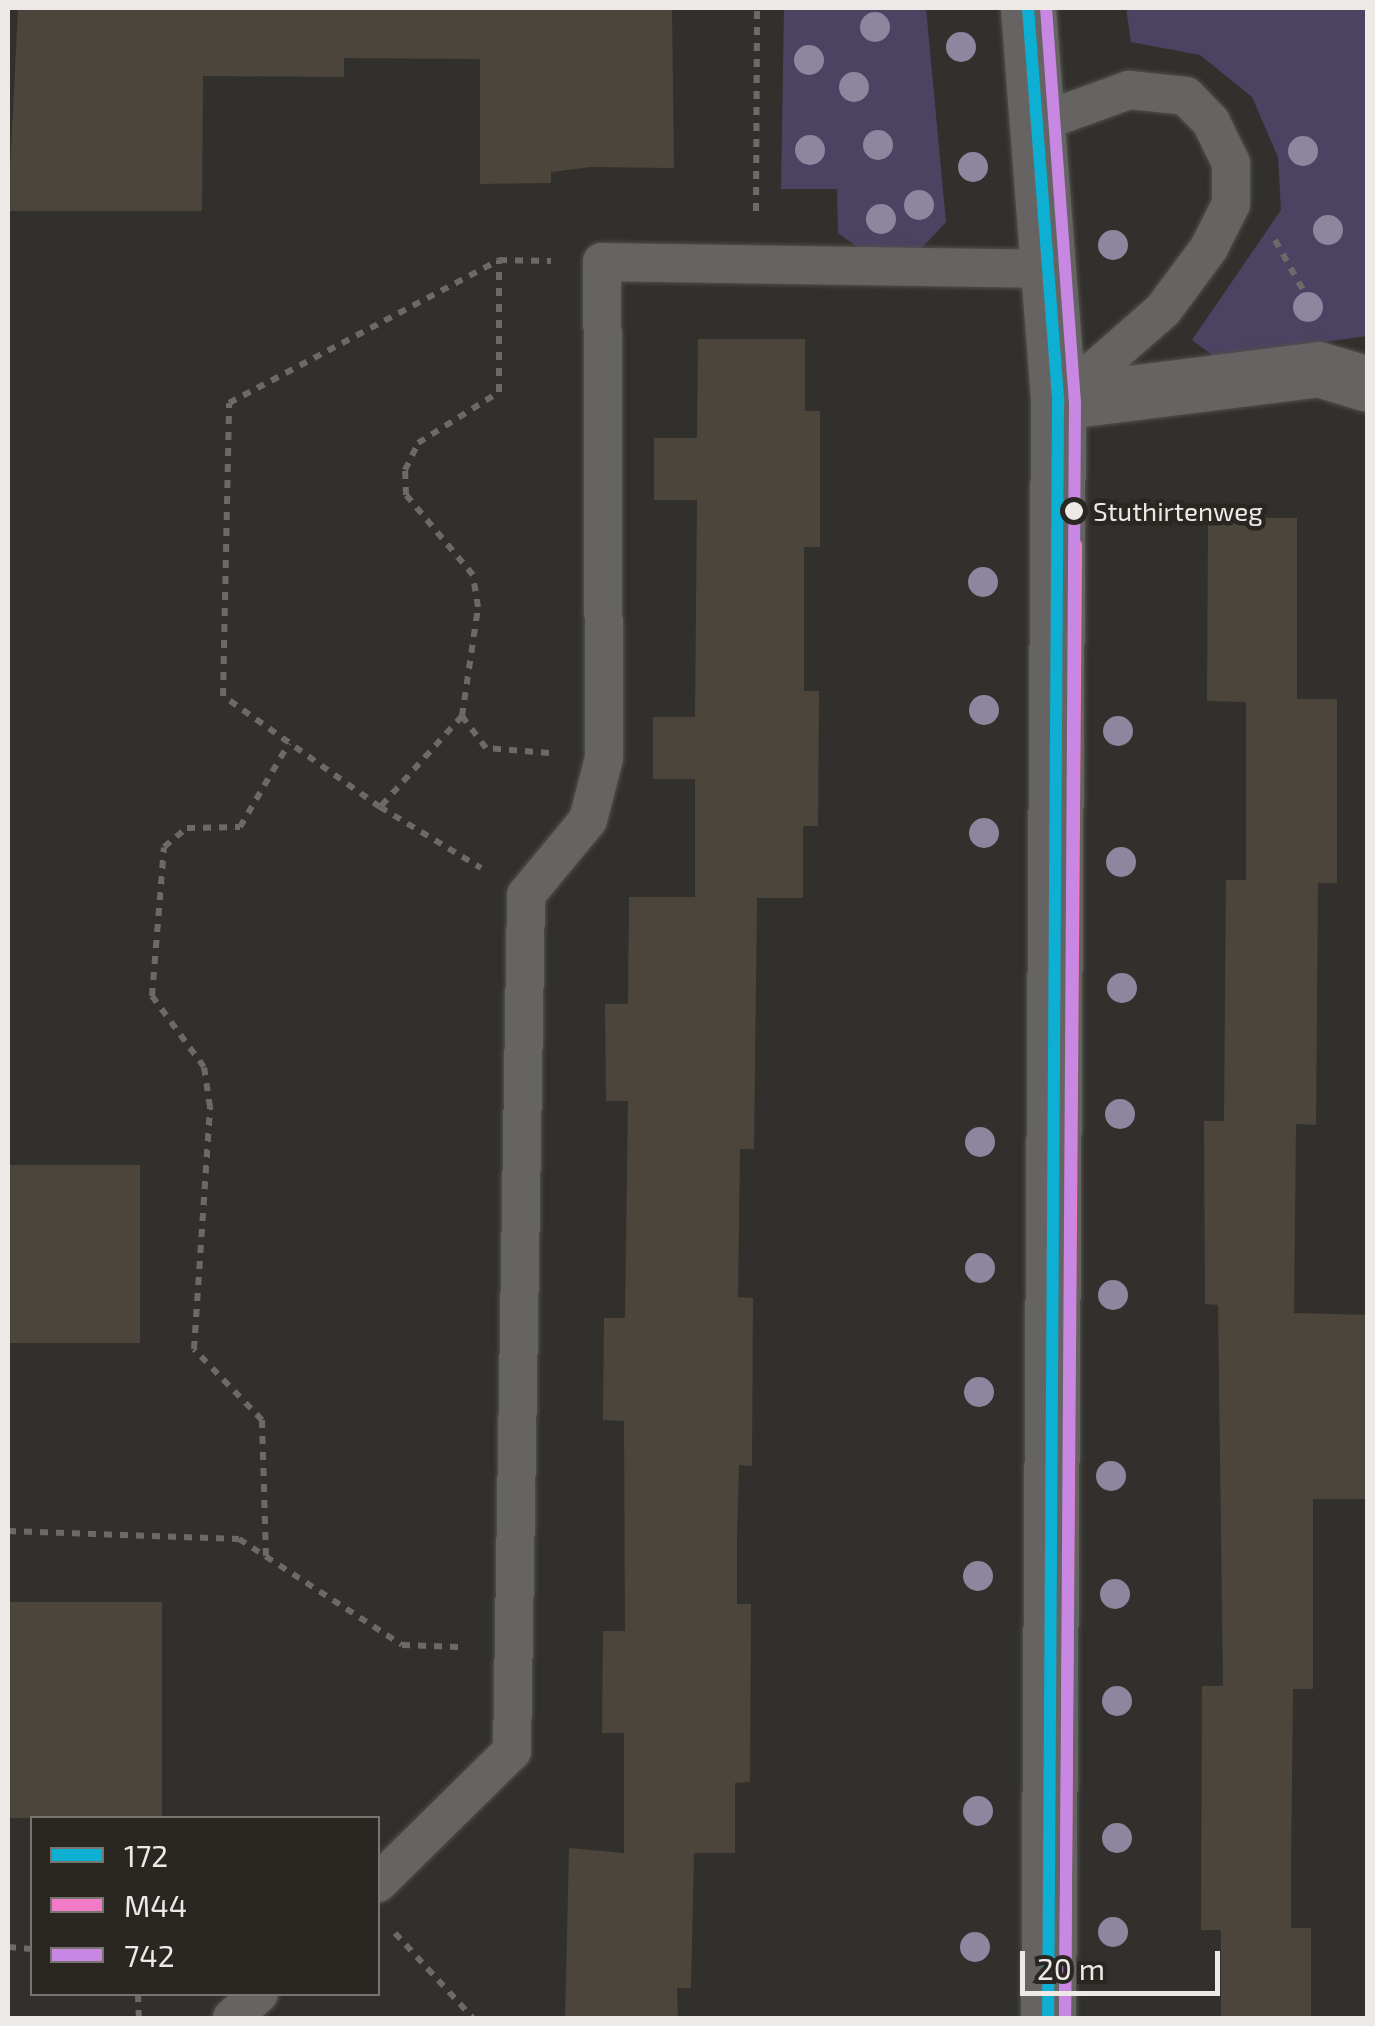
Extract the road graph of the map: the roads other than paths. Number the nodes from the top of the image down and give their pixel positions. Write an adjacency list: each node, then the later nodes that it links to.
1 (1028, 8): 2 (street)
2 (1042, 122): 3 (street); 5 (lane)
3 (1051, 269): 5 (street); 6 (lane)
4 (1360, 382): 5 (street)
5 (1058, 402): 9 (street)
6 (380, 1881)
7 (257, 1996): 8 (lane)
8 (232, 2018)
9 (1048, 2018)

